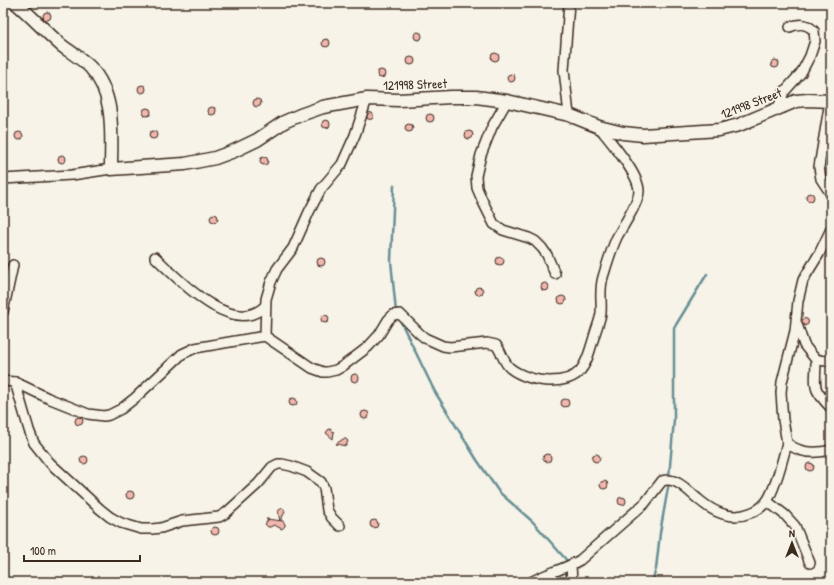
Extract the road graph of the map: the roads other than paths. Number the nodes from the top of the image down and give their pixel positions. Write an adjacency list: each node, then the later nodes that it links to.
1 (16, 3): 10 (street)
2 (569, 3): 8 (street)
3 (790, 27): 7 (street)
4 (368, 99): 5 (street, 121998 Street); 10 (street, 121998 Street); 17 (street)
5 (507, 101): 8 (street, 121998 Street); 16 (street)
6 (831, 101): 7 (street, 121998 Street); 12 (street, 121998 Street)
7 (778, 108): 9 (street, 121998 Street)
8 (568, 115): 9 (street, 121998 Street)
9 (599, 127): 20 (street)
10 (111, 169): 11 (street)
11 (3, 179)
12 (831, 194)
13 (831, 229): 19 (street)
14 (155, 257): 17 (street)
15 (13, 265): 18 (street)
16 (555, 274)
17 (265, 306): 20 (street)
18 (3, 312)
19 (796, 319): 21 (street); 26 (street)
20 (265, 336): 24 (street)
21 (815, 358): 22 (street); 25 (street)
22 (831, 358)
23 (3, 381): 24 (street)
24 (16, 382): 29 (street)
25 (831, 408)
26 (787, 443): 27 (street); 28 (street)
27 (831, 450)
28 (767, 501): 30 (street); 31 (street)
29 (340, 526)
30 (810, 563)
31 (571, 565): 32 (street); 33 (street)
32 (531, 582)
33 (572, 582)

